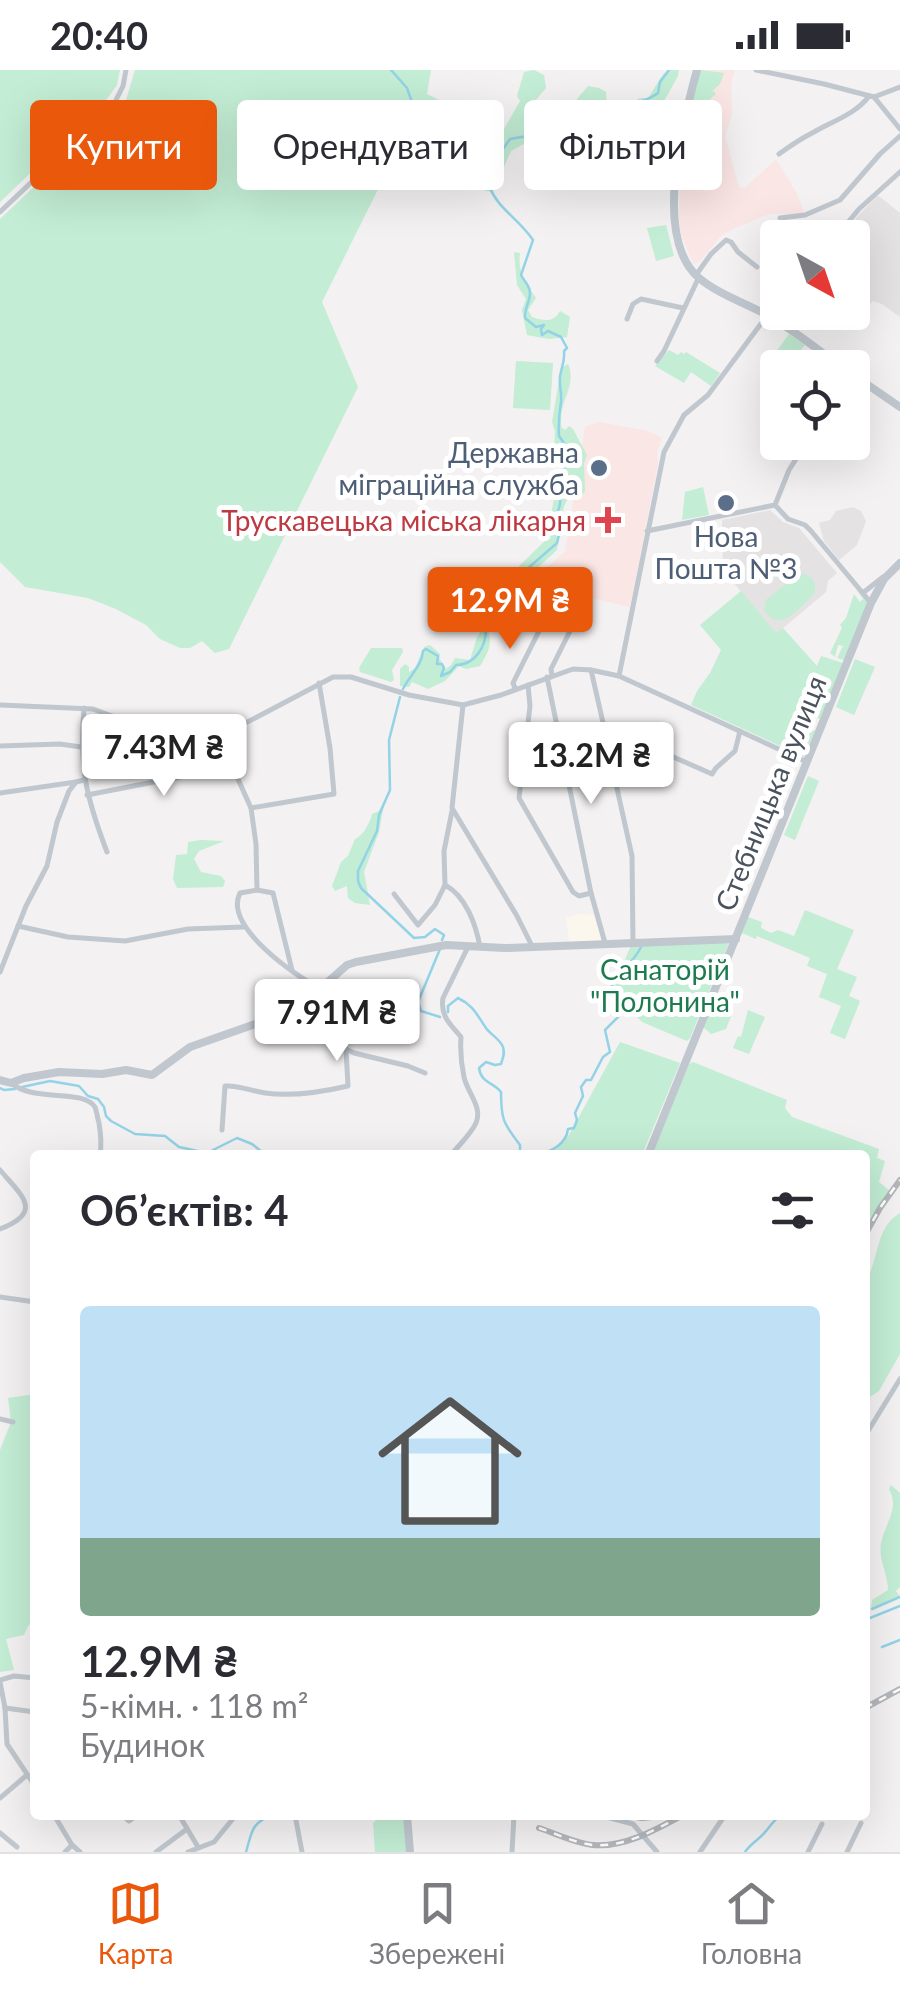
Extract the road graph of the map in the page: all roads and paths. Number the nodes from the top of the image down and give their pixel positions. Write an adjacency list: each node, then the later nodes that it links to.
1 (126, 70): 9 (street)
2 (696, 70): 13 (street)
3 (756, 70): 5 (street)
4 (900, 87): 5 (street)
5 (872, 96): 6 (street); 7 (street)
6 (900, 133): 10 (street)
7 (779, 154)
8 (900, 172): 11 (street)
9 (0, 212)
10 (780, 218)
11 (850, 220)
12 (757, 268): 13 (street)
13 (698, 276): 14 (street); 15 (street)
14 (683, 308): 16 (street); 20 (street)
15 (760, 311)
16 (627, 319)
17 (760, 327): 25 (street)
18 (788, 330): 19 (street)
19 (817, 350)
20 (657, 361)
21 (870, 387): 22 (street)
22 (900, 408)
23 (795, 460): 24 (street)
24 (775, 505): 25 (street); 28 (street)
25 (647, 531): 33 (street)
26 (900, 563): 27 (street, Стебницька вулиця)
27 (890, 573): 28 (street, Стебницька вулиця); 29 (street, Стебницька вулиця)
28 (864, 593): 29 (street)
29 (871, 603): 47 (street, Стебницька вулиця)
30 (547, 614): 37 (street)
31 (574, 624): 34 (street)
32 (591, 670): 33 (street); 34 (street); 46 (street)
33 (618, 676): 41 (street)
34 (550, 677): 36 (street); 60 (street)
35 (319, 682): 39 (street); 42 (street); 54 (street)
36 (528, 685): 37 (street); 60 (street)
37 (515, 689): 39 (street)
38 (0, 704): 40 (street)
39 (463, 705): 55 (street)
40 (84, 708): 42 (street); 44 (street)
41 (740, 731): 45 (street); 47 (street)
42 (219, 737): 48 (street)
43 (0, 746): 44 (street)
44 (81, 746): 49 (street)
45 (652, 748)
46 (612, 762)
47 (807, 762): 63 (street, Стебницька вулиця)
48 (234, 770): 53 (street); 54 (street)
49 (84, 780): 50 (street); 53 (street)
50 (76, 782): 52 (street); 61 (street)
51 (616, 784): 64 (street)
52 (0, 793)
53 (87, 794): 56 (street)
54 (251, 808): 58 (street)
55 (452, 808): 57 (street); 66 (street)
56 (107, 852)
57 (445, 885): 59 (street); 68 (street)
58 (257, 890): 62 (street); 69 (street)
59 (394, 894)
60 (591, 894): 65 (street)
61 (18, 926): 62 (street); 70 (street)
62 (244, 927): 69 (street)
63 (734, 939): 64 (street); 80 (street, Стебницька вулиця)
64 (633, 942): 65 (street)
65 (605, 943): 66 (street)
66 (532, 946): 68 (street)
67 (468, 947): 68 (street); 71 (street); 79 (street)
68 (480, 947)
69 (292, 970): 71 (street)
70 (0, 972)
71 (321, 989): 72 (street)
72 (310, 997): 73 (street); 76 (street)
73 (346, 1049): 74 (street); 77 (street)
74 (425, 1074)
75 (0, 1080): 76 (street)
76 (12, 1082): 78 (street)
77 (222, 1130)
78 (101, 1150)
79 (455, 1150)
80 (650, 1150)
81 (0, 1170): 82 (street)
82 (0, 1229)
83 (0, 1297): 84 (street)
84 (30, 1301)
85 (900, 1379): 88 (street)
86 (0, 1419): 87 (street)
87 (14, 1422)
88 (870, 1428)
89 (30, 1678): 90 (street)
90 (0, 1681): 91 (street)
91 (5, 1708): 92 (street); 93 (street)
92 (30, 1711)
93 (27, 1776): 94 (street); 95 (street)
94 (30, 1780)
95 (0, 1798)
96 (57, 1820): 108 (street)
97 (182, 1820): 106 (street)
98 (232, 1820): 110 (street)
99 (296, 1820): 115 (street)
100 (407, 1820): 116 (street)
101 (514, 1820): 117 (street)
102 (618, 1820): 118 (street)
103 (721, 1820): 119 (street)
104 (860, 1823): 121 (street)
105 (822, 1824): 120 (street)
106 (187, 1829): 110 (street); 113 (street)
107 (0, 1834): 109 (street)
108 (72, 1845): 111 (street); 112 (street)
109 (16, 1848)
110 (198, 1848): 114 (street)
111 (65, 1852)
112 (80, 1852)
113 (156, 1852)
114 (188, 1852)
115 (302, 1852)
116 (410, 1852)
117 (512, 1852)
118 (657, 1852)
119 (700, 1852)
120 (808, 1852)
121 (847, 1852)

